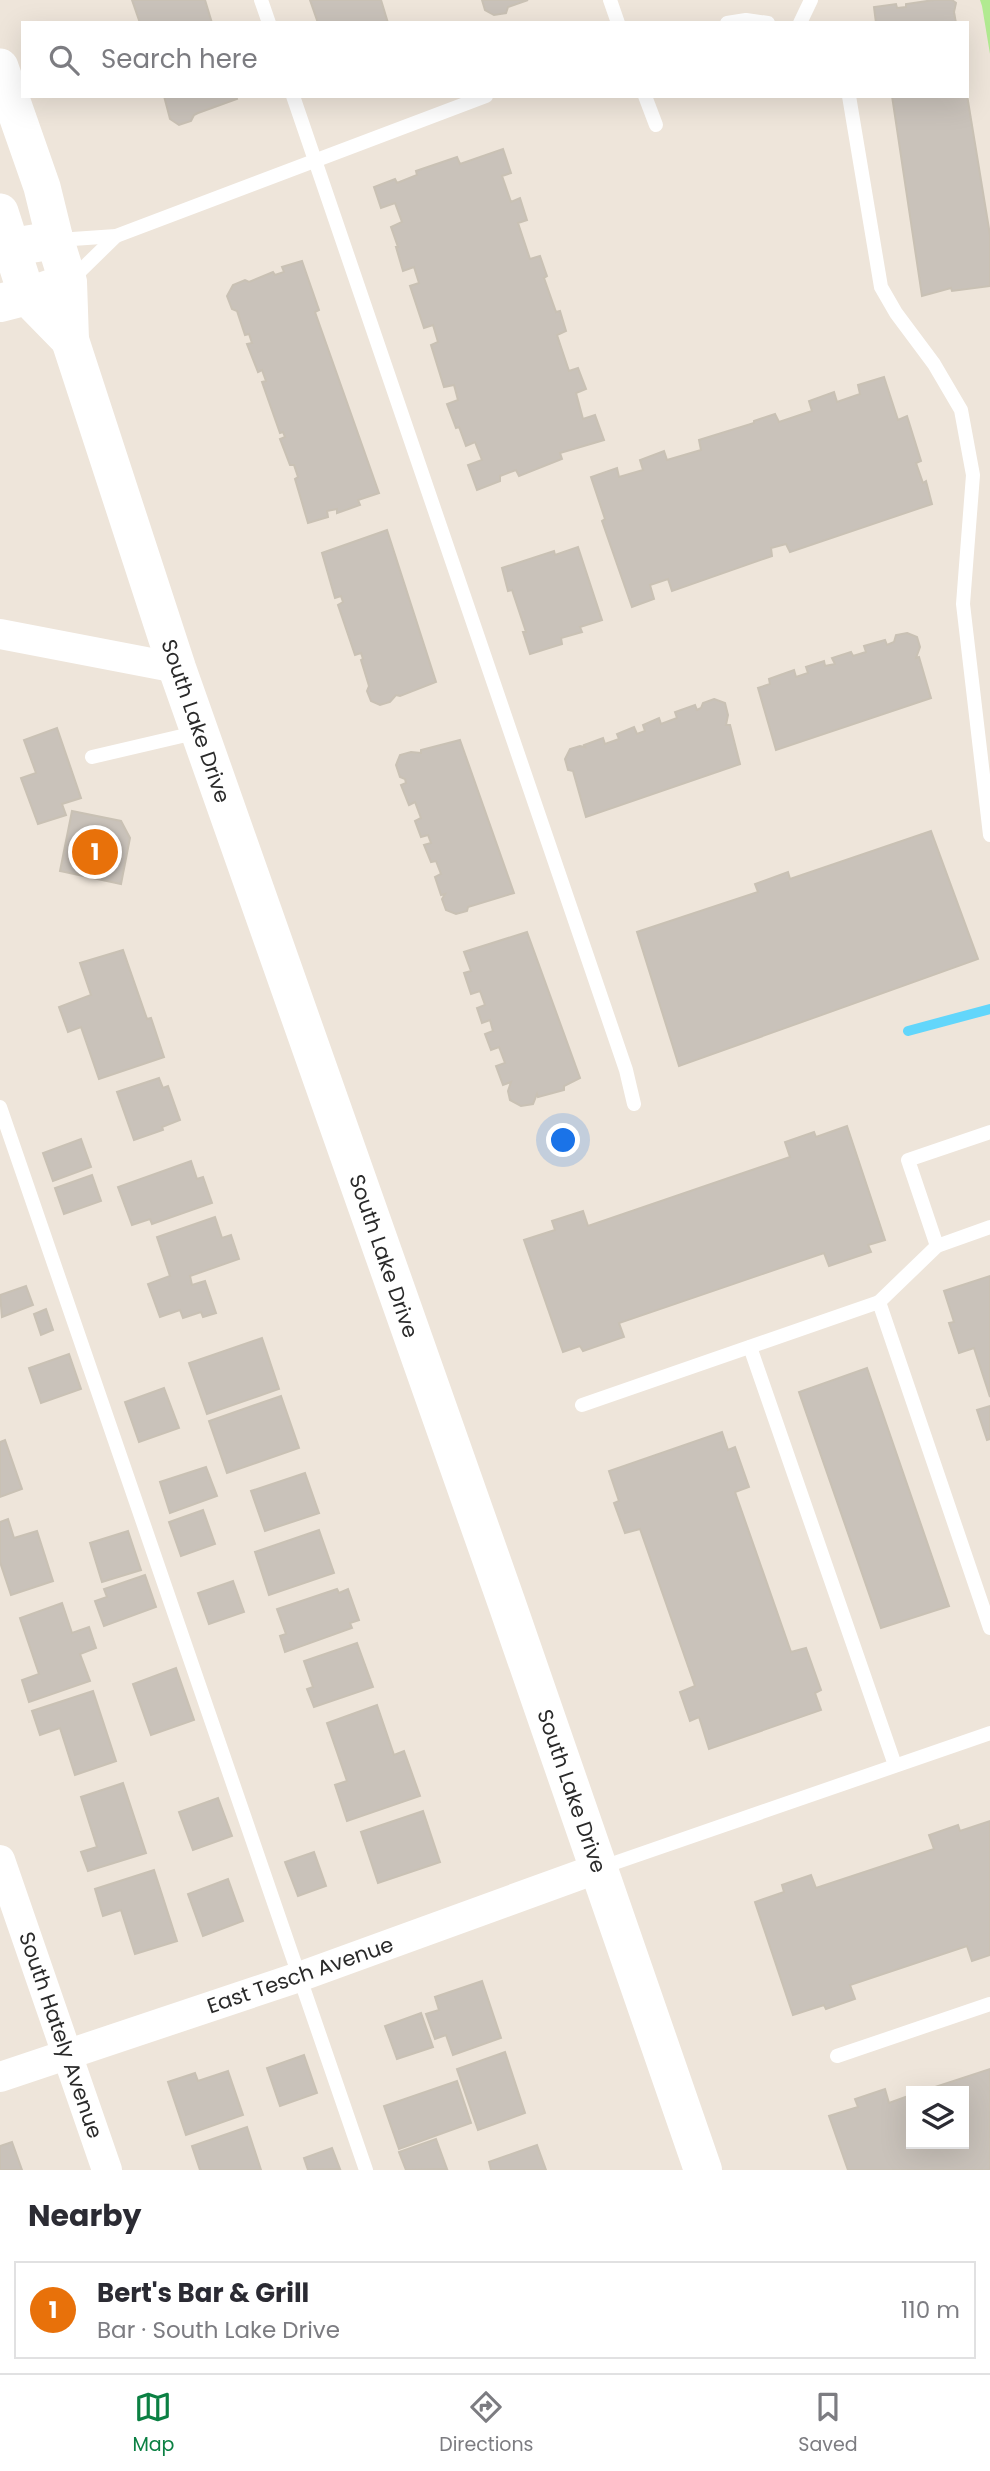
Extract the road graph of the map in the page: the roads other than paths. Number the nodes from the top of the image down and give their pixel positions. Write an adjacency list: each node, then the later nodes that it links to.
1 (261, 0): 4 (lane)
2 (610, 0): 5 (lane)
3 (811, 0): 6 (lane)
4 (268, 21)
5 (617, 21)
6 (801, 21)
7 (0, 67): 16 (street, South Lake Drive)
8 (294, 98): 13 (lane)
9 (481, 98): 13 (lane)
10 (646, 98): 12 (lane)
11 (849, 98): 25 (lane)
12 (656, 125)
13 (314, 162): 15 (lane); 26 (lane)
14 (0, 212): 17 (street, South Lake Drive)
15 (116, 236): 16 (lane); 18 (lane)
16 (55, 240): 17 (main road); 18 (main road, South Lake Drive)
17 (6, 248): 19 (street, South Lake Drive)
18 (68, 282): 19 (street); 20 (main road, South Lake Drive)
19 (13, 299): 20 (main road, South Lake Drive)
20 (69, 340): 22 (main road, South Lake Drive)
21 (0, 634): 22 (street)
22 (177, 668): 23 (main road, South Lake Drive)
23 (200, 732): 24 (lane); 38 (main road, South Lake Drive)
24 (92, 757)
25 (990, 835)
26 (634, 1104)
27 (0, 1107): 39 (lane)
28 (990, 1132): 30 (lane)
29 (990, 1227): 30 (lane)
30 (937, 1246): 31 (lane)
31 (879, 1303): 32 (lane); 34 (lane)
32 (750, 1347): 33 (lane); 36 (lane)
33 (582, 1405)
34 (990, 1628)
35 (990, 1733): 36 (lane)
36 (895, 1765): 38 (lane)
37 (0, 1860): 41 (street, South Hately Avenue)
38 (599, 1868): 39 (street, East Tesch Avenue); 46 (main road, South Lake Drive)
39 (299, 1977): 41 (street, East Tesch Avenue); 45 (lane)
40 (990, 2004): 42 (lane)
41 (69, 2053): 43 (street, East Tesch Avenue); 44 (street, South Hately Avenue)
42 (837, 2056)
43 (0, 2077)
44 (107, 2170)
45 (366, 2170)
46 (703, 2170)

